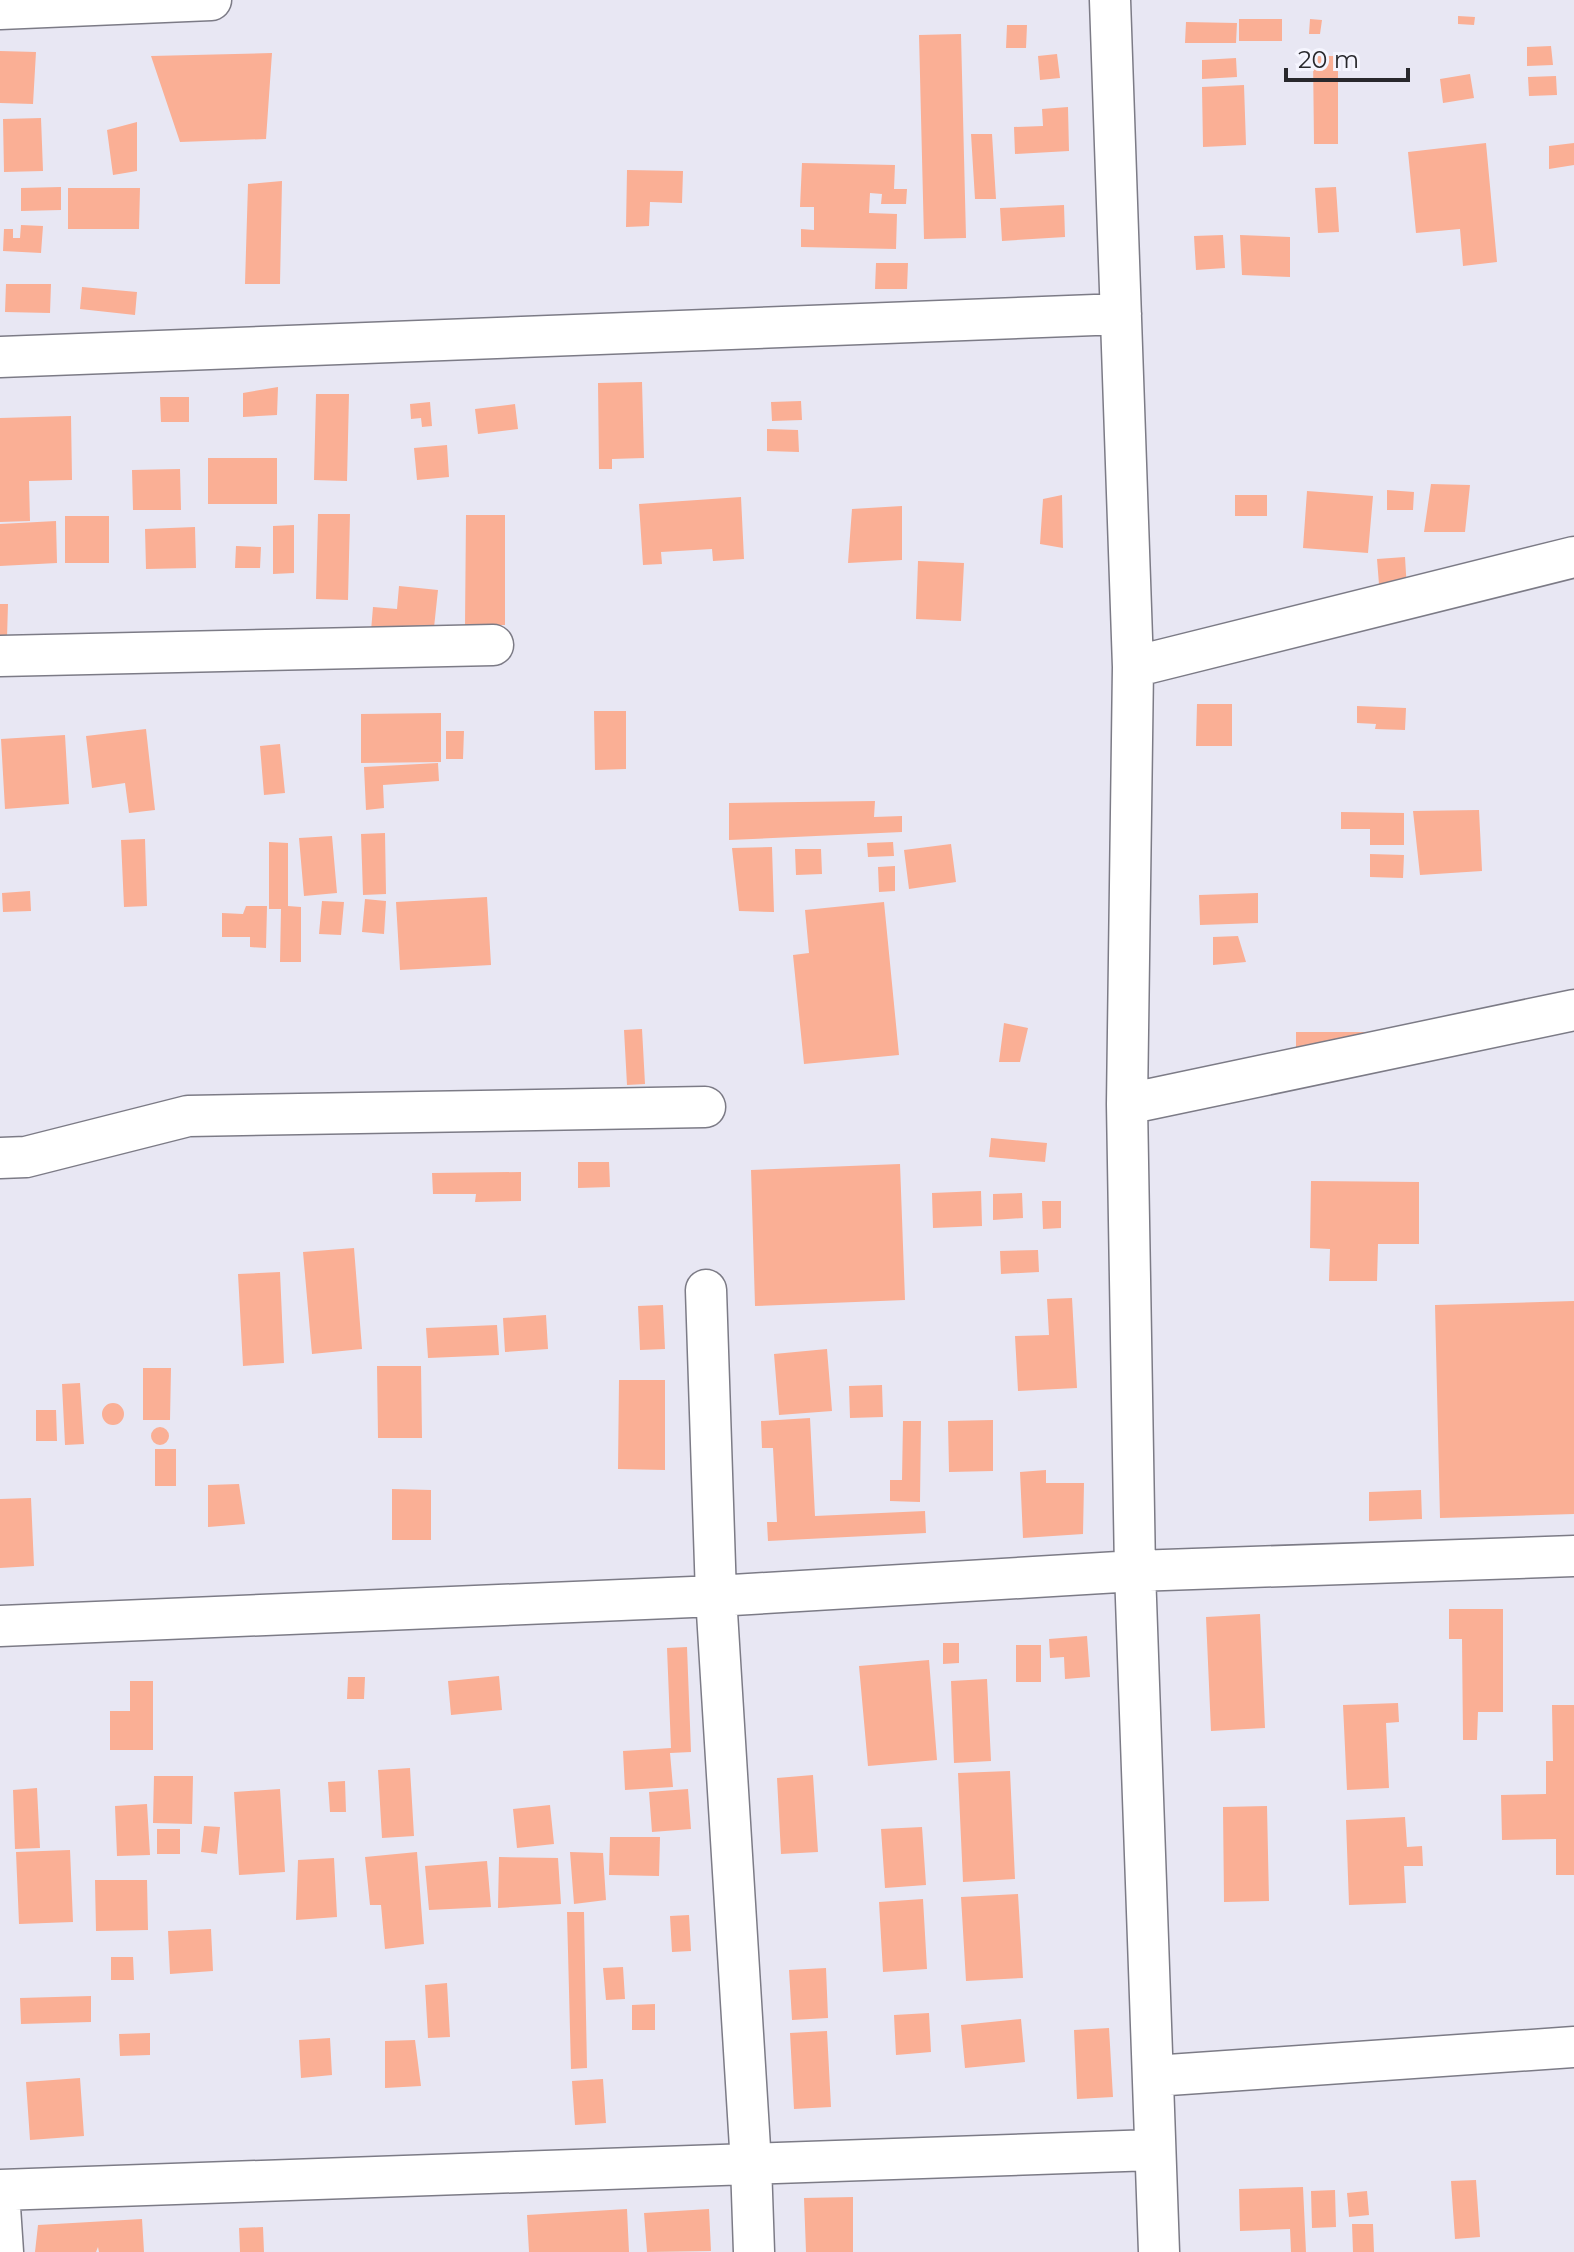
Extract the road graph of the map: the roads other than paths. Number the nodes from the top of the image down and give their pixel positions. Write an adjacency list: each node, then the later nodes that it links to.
1 (211, 0): 3 (street)
2 (1110, 0): 4 (street)
3 (0, 9)
4 (1121, 314): 5 (street); 9 (street)
5 (0, 357)
6 (1574, 557): 9 (street)
7 (493, 645): 8 (street)
8 (0, 656)
9 (1133, 667): 11 (street)
10 (1574, 1010): 11 (street)
11 (1127, 1104): 16 (street)
12 (705, 1107): 13 (street)
13 (0, 1158)
14 (706, 1290): 17 (street)
15 (1574, 1556): 16 (street)
16 (1135, 1571): 17 (street); 20 (street)
17 (716, 1596): 18 (street); 22 (street)
18 (0, 1626)
19 (1574, 2047): 20 (street)
20 (1154, 2076): 21 (street)
21 (1153, 2150): 22 (street); 27 (street)
22 (751, 2164): 23 (street); 26 (street)
23 (0, 2190)
24 (0, 2207): 25 (street)
25 (3, 2252)
26 (754, 2252)
27 (1159, 2252)

